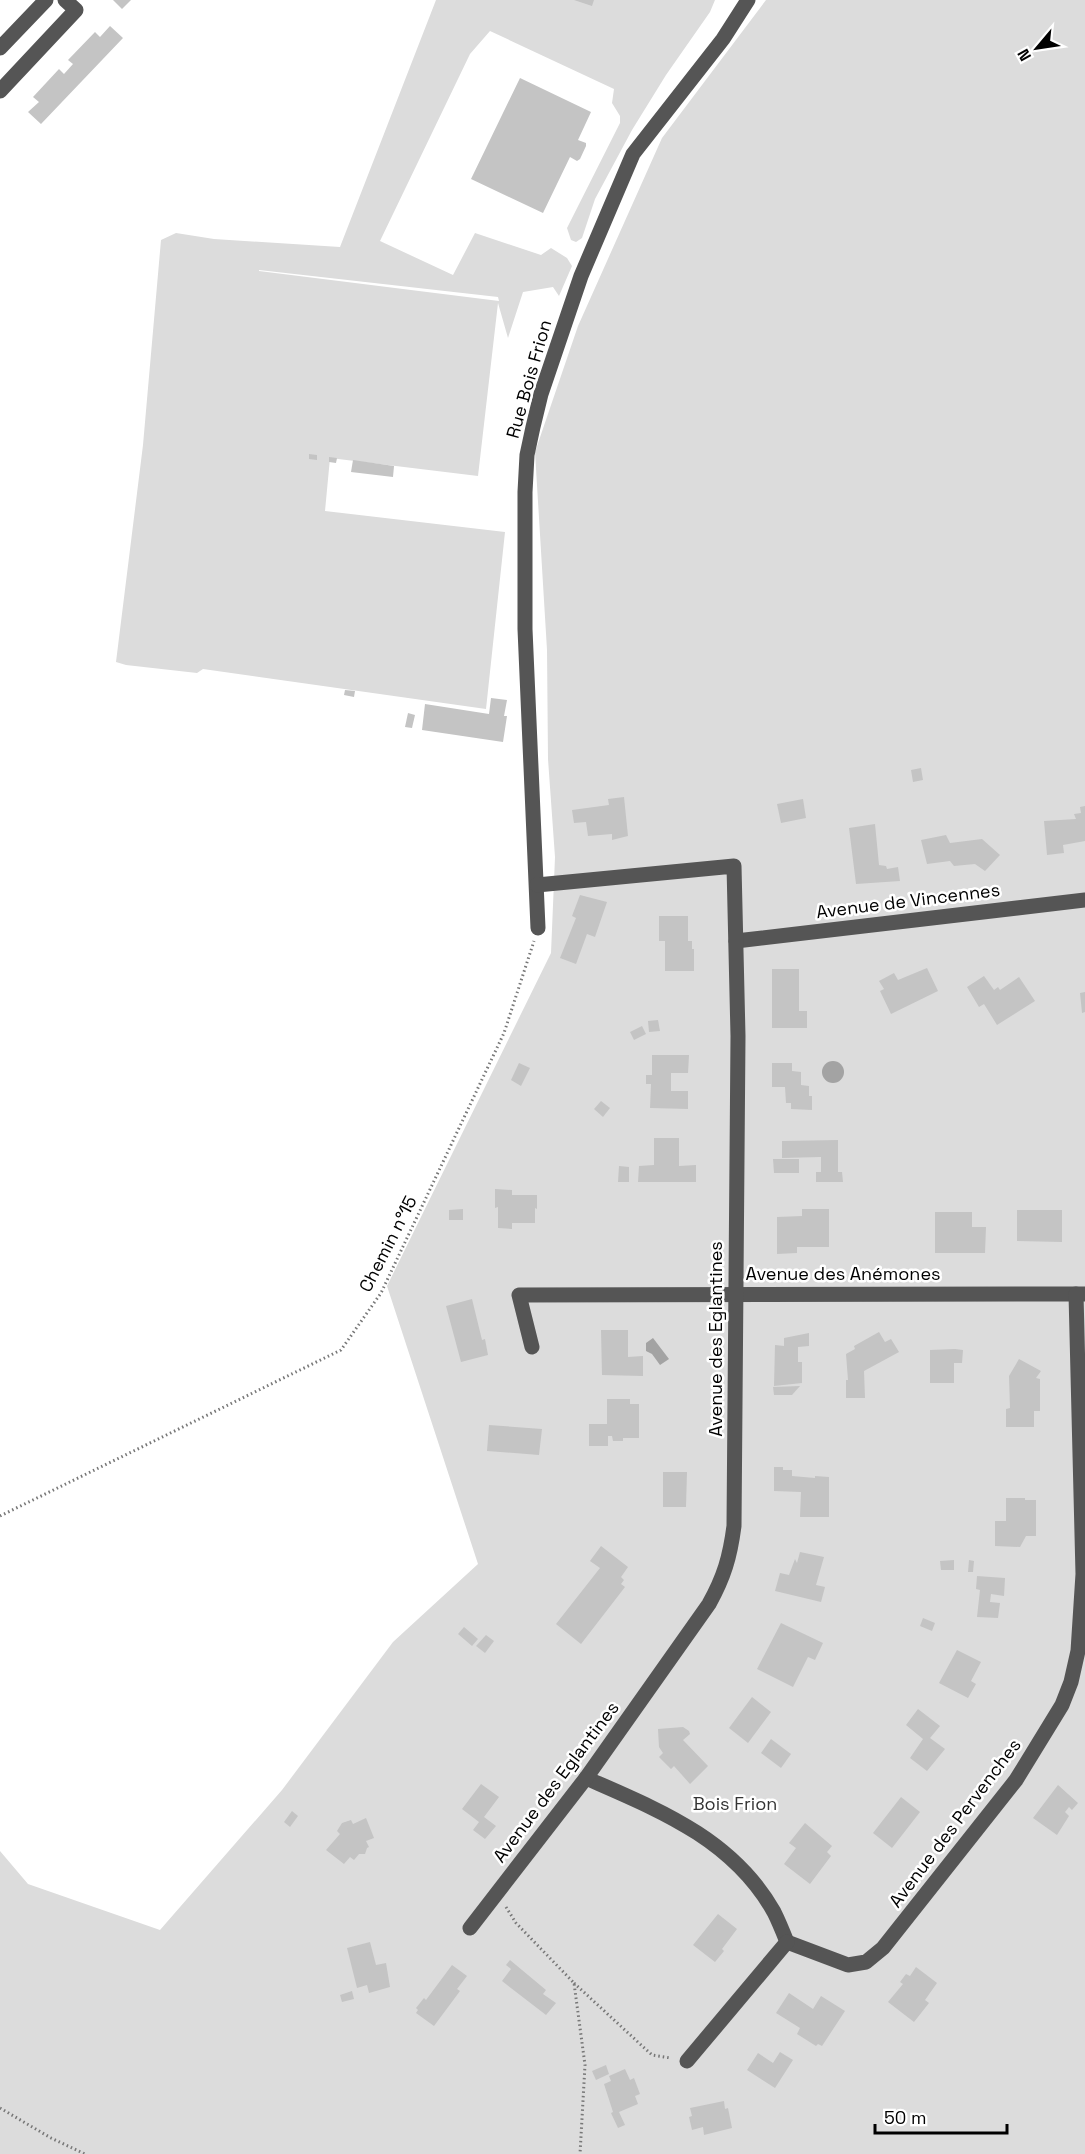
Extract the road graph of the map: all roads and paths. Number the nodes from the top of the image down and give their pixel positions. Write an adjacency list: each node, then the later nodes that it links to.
1 (46, 0): 4 (street)
2 (65, 0): 5 (street)
3 (748, 0): 6 (street, Rue Bois Frion)
4 (0, 48)
5 (0, 91)
6 (537, 885): 8 (street, Rue Bois Frion); 9 (street, Avenue des Eglantines)
7 (1085, 900): 9 (street, Avenue de Vincennes)
8 (538, 928): 13 (path, Chemin n°15)
9 (736, 941): 10 (street, Avenue des Eglantines)
10 (736, 1294): 11 (street, Avenue des Anémones); 12 (street, Avenue des Anémones); 14 (street, Avenue des Eglantines)
11 (1080, 1294): 17 (street, Avenue des Pervenches)
12 (532, 1347)
13 (0, 1516)
14 (586, 1778): 15 (street, Avenue des Eglantines); 17 (street)
15 (496, 1893): 16 (street, Avenue des Eglantines); 18 (path)
16 (470, 1928)
17 (787, 1942): 19 (street)
18 (573, 1983): 19 (path); 22 (path)
19 (687, 2061)
20 (0, 2108): 21 (path)
21 (85, 2154)
22 (580, 2154)

